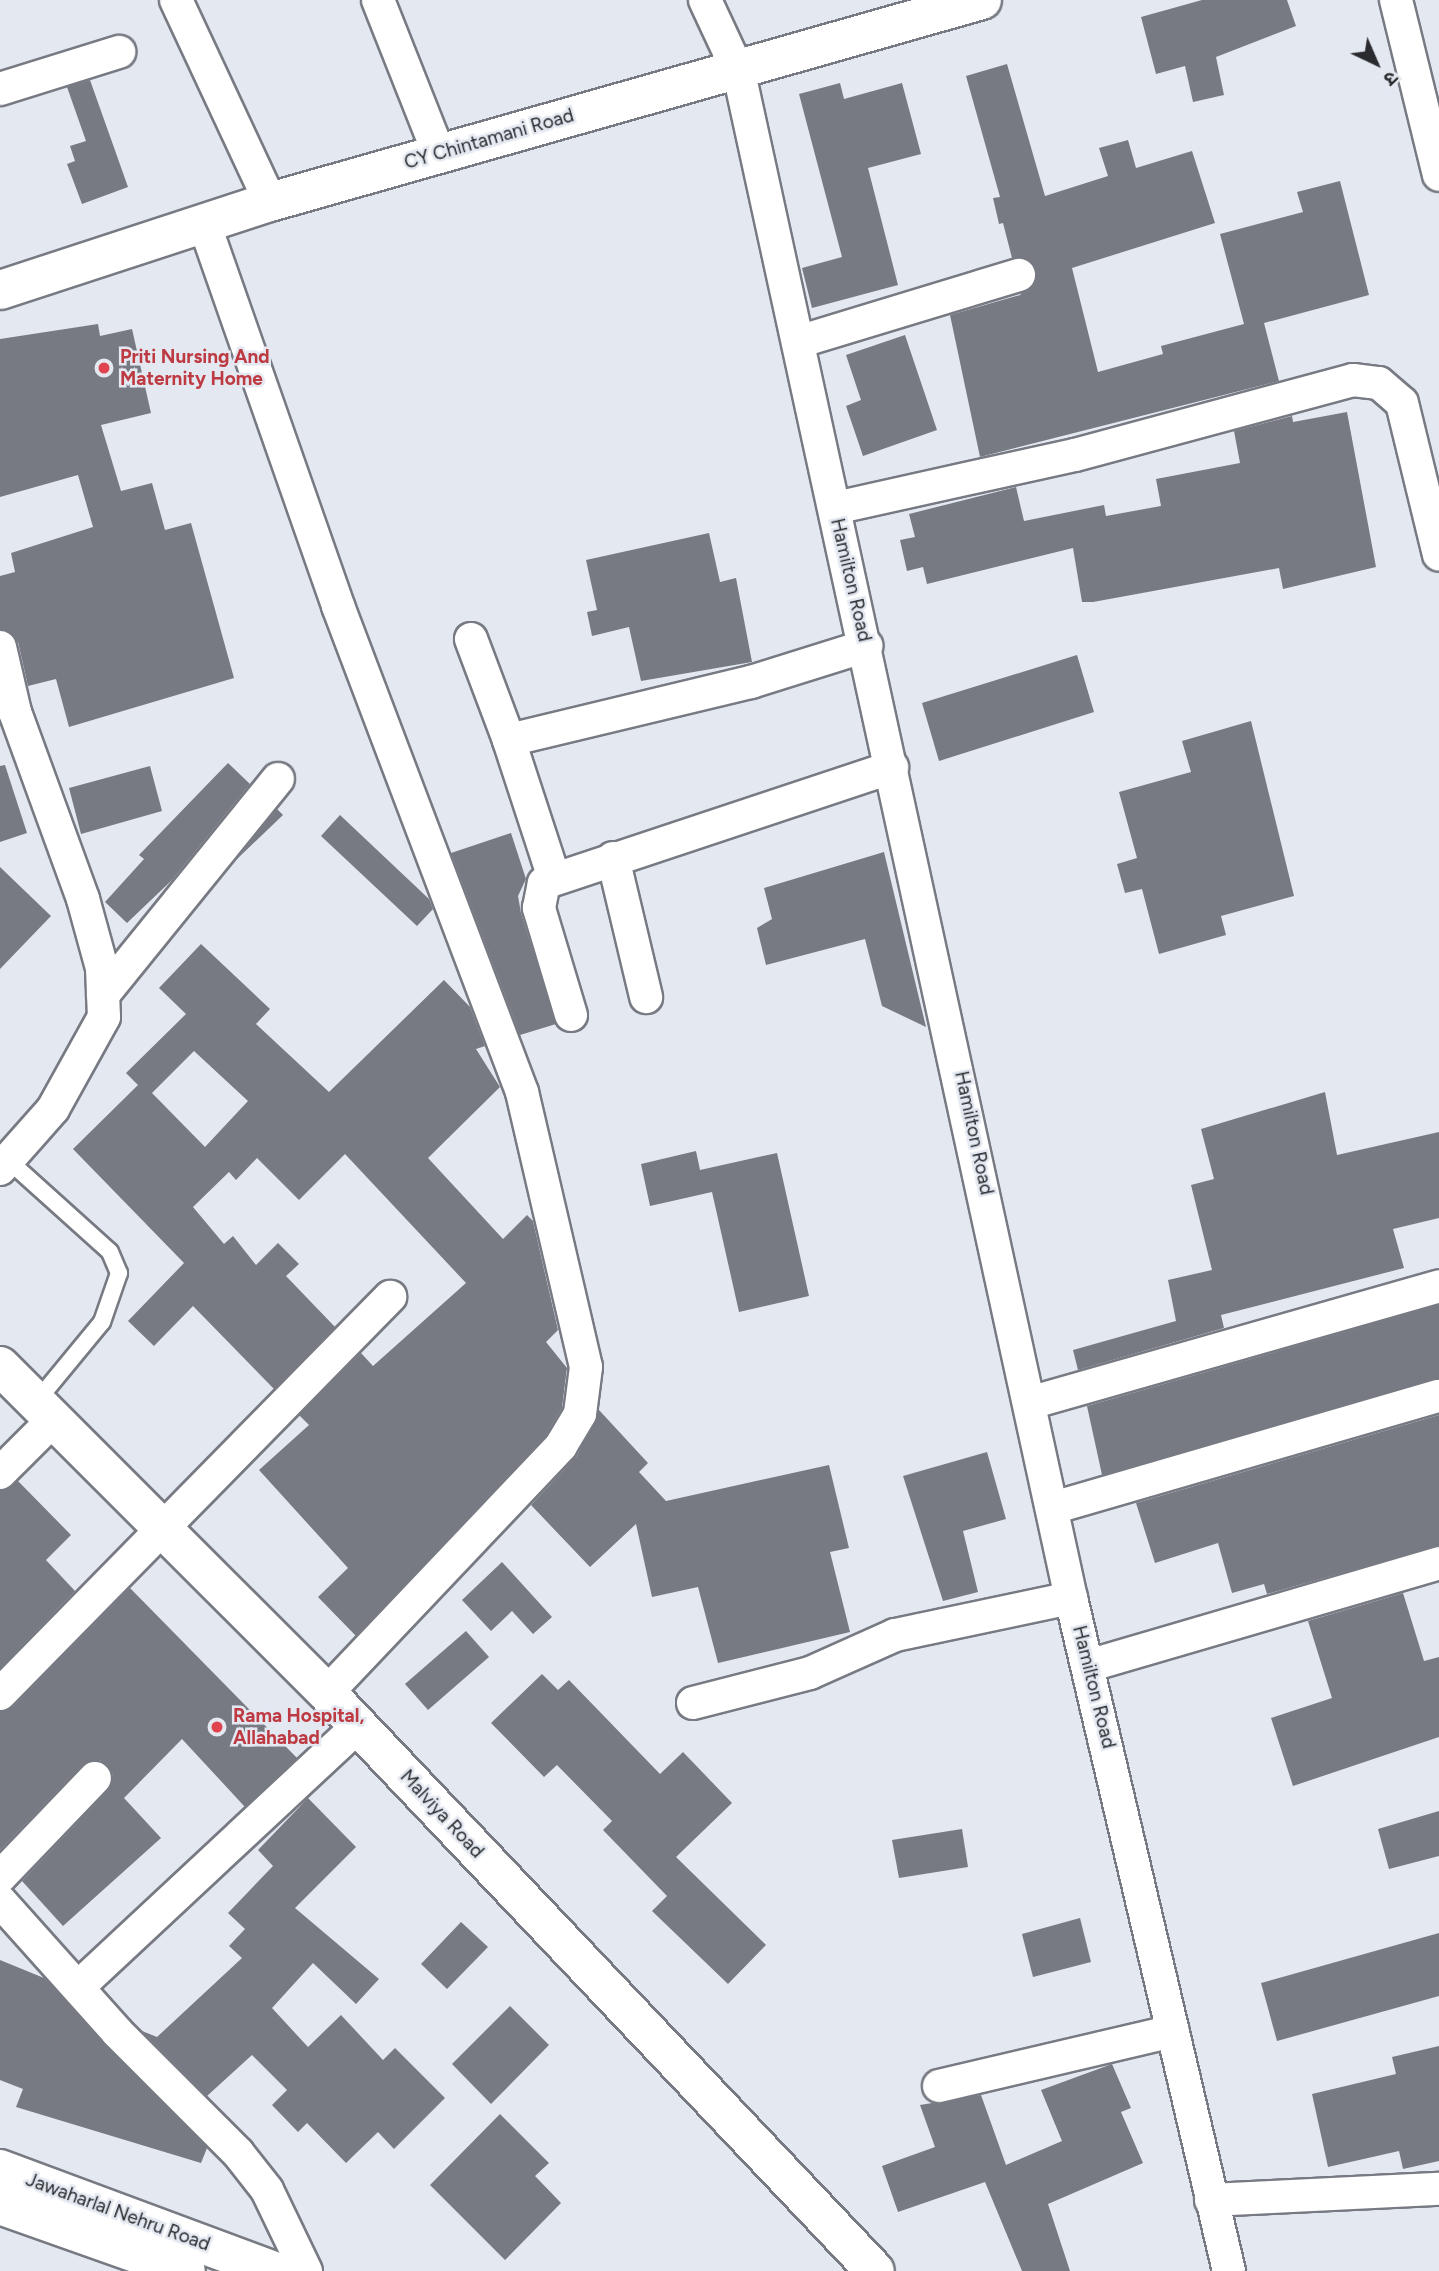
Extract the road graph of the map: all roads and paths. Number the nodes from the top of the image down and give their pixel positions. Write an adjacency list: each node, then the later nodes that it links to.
1 (176, 0): 11 (street)
2 (378, 0): 9 (street)
3 (705, 0): 7 (street, Hamilton Road)
4 (982, 0): 7 (main road, CY Chintamani Road)
5 (1396, 0): 10 (street)
6 (120, 52): 8 (street)
7 (739, 72): 9 (main road, CY Chintamani Road); 15 (street, Hamilton Road)
8 (0, 89)
9 (439, 154): 11 (main road, CY Chintamani Road)
10 (1439, 175)
11 (271, 202): 12 (main road, CY Chintamani Road)
12 (204, 223): 14 (main road, CY Chintamani Road); 43 (street)
13 (1019, 275): 15 (street)
14 (0, 290)
15 (798, 342): 16 (street, Hamilton Road)
16 (835, 508): 17 (street); 19 (street, Hamilton Road)
17 (1439, 555)
18 (471, 639): 22 (street)
19 (866, 646): 22 (street); 23 (street, Hamilton Road)
20 (0, 647): 21 (street)
21 (8, 714): 27 (street)
22 (509, 740): 26 (street)
23 (892, 766): 25 (street); 35 (street, Hamilton Road)
24 (278, 779): 27 (street)
25 (613, 858): 26 (street); 28 (street)
26 (554, 878): 29 (street)
27 (103, 995): 30 (street)
28 (646, 997)
29 (571, 1015)
30 (4, 1165): 36 (lane)
31 (1439, 1286): 35 (street)
32 (390, 1297): 39 (street)
33 (0, 1366): 36 (main road, Malviya Road)
34 (1439, 1396): 38 (street)
35 (1033, 1402): 38 (street, Hamilton Road)
36 (43, 1412): 37 (street); 39 (main road, Malviya Road)
37 (0, 1473)
38 (1056, 1507): 41 (street, Hamilton Road)
39 (161, 1531): 43 (main road, Malviya Road); 44 (street)
40 (1439, 1563): 42 (street)
41 (1071, 1598): 42 (street, Hamilton Road); 45 (street)
42 (1091, 1665): 51 (street, Hamilton Road)
43 (327, 1693): 46 (main road, Malviya Road)
44 (0, 1694)
45 (693, 1703)
46 (358, 1726): 50 (street); 61 (main road, Malviya Road)
47 (95, 1778): 48 (street)
48 (0, 1877)
49 (0, 1901): 60 (street)
50 (90, 1976)
51 (1173, 2031): 52 (street); 55 (street, Hamilton Road)
52 (939, 2085)
53 (0, 2169): 59 (main road, Jawaharlal Nehru Road)
54 (1439, 2189): 55 (street)
55 (1211, 2200): 62 (street, Hamilton Road)
56 (0, 2204): 57 (main road, Jawaharlal Nehru Road)
57 (144, 2264): 58 (main road, Jawaharlal Nehru Road)
58 (186, 2271)
59 (274, 2271)
60 (306, 2271)
61 (875, 2271)
62 (1229, 2271)

